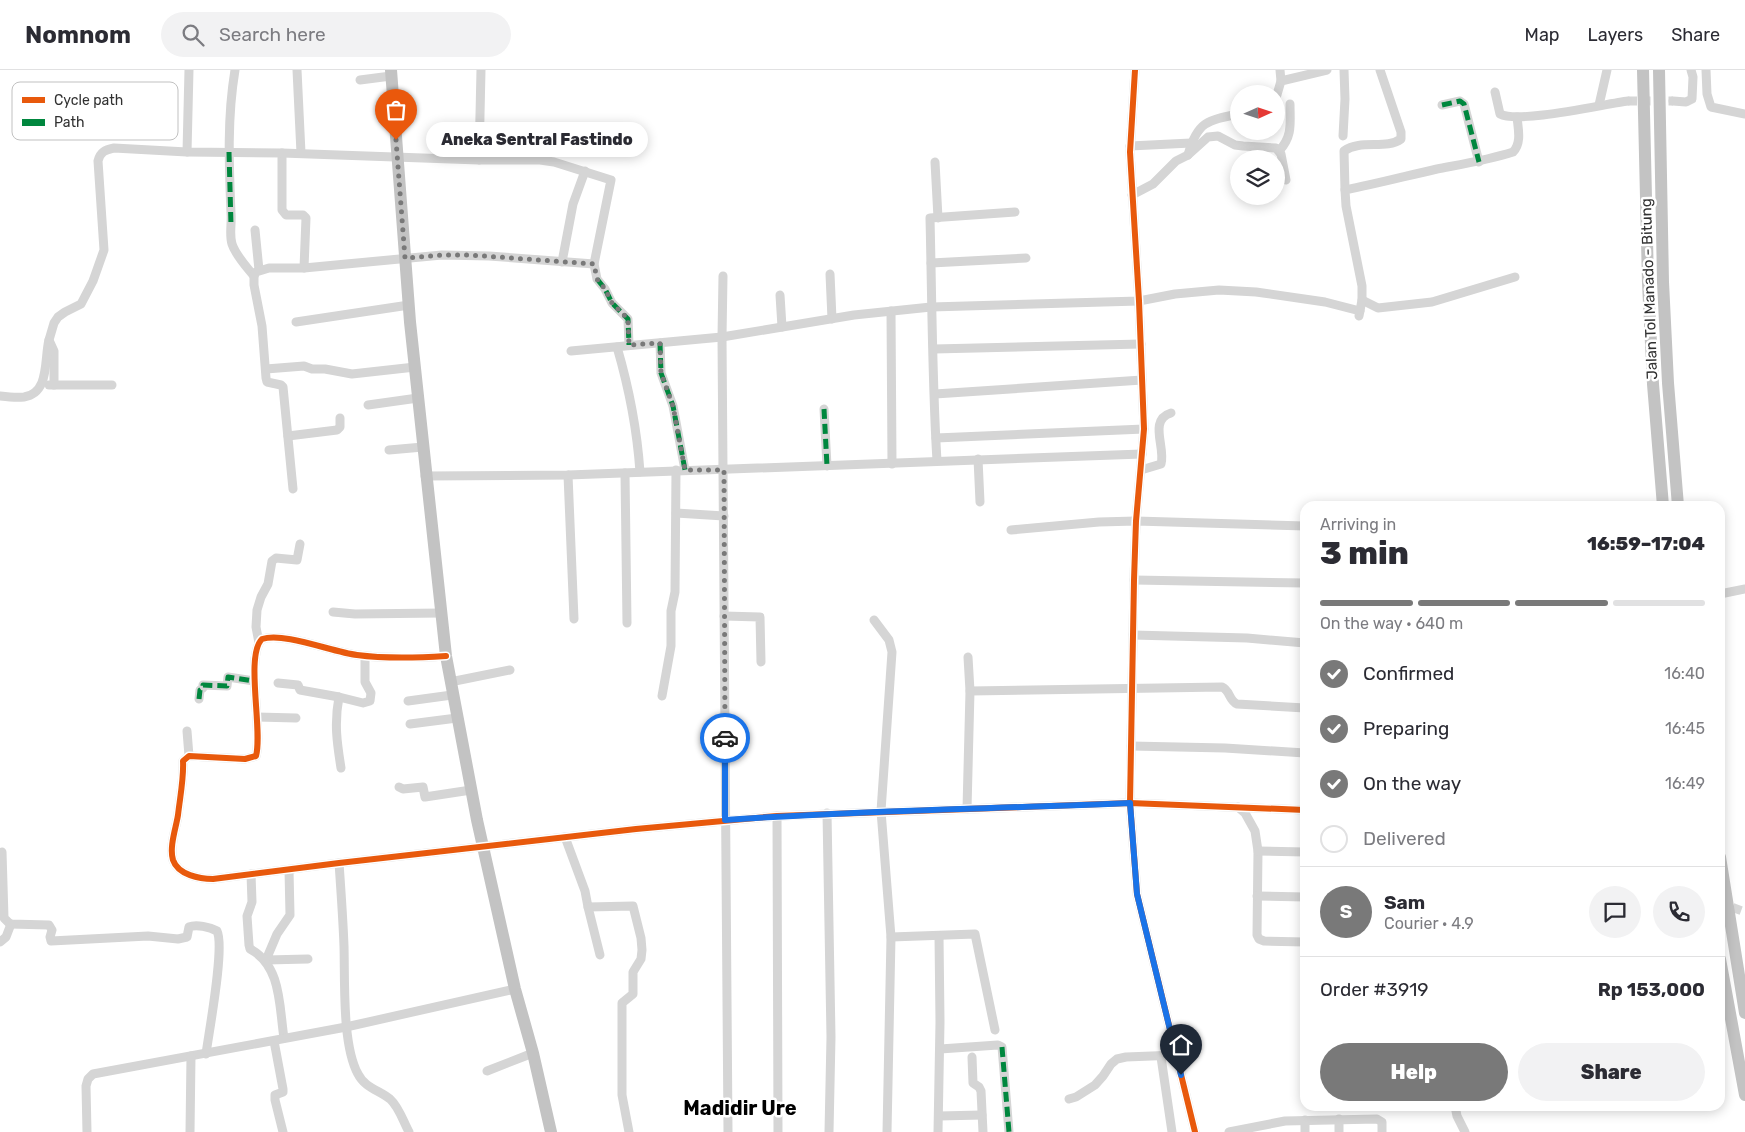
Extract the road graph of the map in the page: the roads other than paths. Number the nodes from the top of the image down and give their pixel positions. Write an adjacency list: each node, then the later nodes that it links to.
1 (189, 70): 33 (street)
2 (235, 70): 34 (street)
3 (297, 70): 36 (street)
4 (482, 70): 39 (street)
5 (1135, 70): 30 (street)
6 (1280, 70): 17 (street)
7 (1327, 70): 17 (street)
8 (1344, 70): 28 (street)
9 (1380, 70): 45 (street)
10 (1607, 70): 24 (street)
11 (1643, 70): 108 (highway, Jalan Tol Manado - Bitung)
12 (1659, 70): 109 (highway, Jalan Tol Manado - Bitung)
13 (1691, 70): 21 (street)
14 (1706, 70): 25 (street)
15 (391, 73): 16 (street); 38 (highway)
16 (360, 80)
17 (1281, 81): 18 (street)
18 (1280, 85)
19 (1495, 92): 27 (street)
20 (1628, 101): 24 (street)
21 (1673, 101)
22 (1290, 104): 32 (street)
23 (1442, 105): 41 (street)
24 (1599, 105): 27 (street)
25 (1745, 114)
26 (1230, 116): 29 (street)
27 (1517, 116): 41 (street)
28 (1343, 136)
29 (1191, 143): 30 (street); 37 (street)
30 (1130, 146): 46 (street)
31 (1277, 150): 37 (street)
32 (1280, 150)
33 (187, 152): 34 (street); 70 (street)
34 (229, 152): 35 (street); 56 (street)
35 (282, 152): 36 (street); 55 (street)
36 (301, 154): 38 (street)
37 (1188, 155): 46 (street)
38 (397, 156): 39 (street); 50 (highway)
39 (479, 160): 42 (street)
40 (935, 162): 48 (street)
41 (1479, 162): 45 (street)
42 (585, 171): 52 (street); 54 (street)
43 (1285, 176): 44 (street)
44 (1286, 180)
45 (1345, 190): 61 (street)
46 (1132, 195): 62 (street)
47 (1015, 212): 48 (street)
48 (938, 218): 53 (street)
49 (255, 230): 56 (street)
50 (405, 258): 52 (street); 55 (street); 63 (highway)
51 (1026, 258): 53 (street)
52 (562, 262): 54 (street)
53 (931, 263): 64 (street)
54 (594, 264): 73 (street)
55 (304, 268): 56 (street)
56 (257, 273): 78 (street)
57 (830, 274): 66 (street)
58 (723, 276): 69 (street)
59 (1515, 276): 61 (street)
60 (780, 295): 68 (street)
61 (1362, 300): 62 (street)
62 (1140, 301): 64 (street); 72 (street)
63 (408, 305): 67 (street); 77 (highway)
64 (931, 307): 65 (street); 75 (street)
65 (891, 311): 66 (street); 98 (street)
66 (832, 319): 68 (street)
67 (296, 322)
68 (782, 327): 69 (street)
69 (722, 338): 71 (street); 101 (street)
70 (49, 340): 80 (street); 81 (street)
71 (660, 343): 73 (street); 100 (street)
72 (1141, 344): 75 (street); 79 (street)
73 (629, 345): 74 (street)
74 (617, 347): 76 (street); 103 (street)
75 (934, 349): 83 (street)
76 (570, 351)
77 (415, 367): 78 (street); 85 (highway)
78 (266, 369): 91 (street)
79 (1142, 380): 83 (street); 90 (street)
80 (42, 384): 81 (street); 84 (street)
81 (54, 385): 82 (street)
82 (112, 385)
83 (934, 394): 92 (street)
84 (0, 396)
85 (418, 398): 86 (street); 93 (highway)
86 (368, 405)
87 (824, 409): 99 (street)
88 (1171, 413): 102 (street)
89 (340, 418): 91 (street)
90 (1144, 429): 92 (street); 95 (street)
91 (288, 436): 107 (street)
92 (936, 438): 97 (street)
93 (423, 448): 94 (street); 106 (highway)
94 (388, 450)
95 (1142, 454): 96 (street); 102 (street)
96 (978, 459): 97 (street); 110 (street)
97 (937, 461): 98 (street)
98 (892, 464): 99 (street)
99 (827, 466): 101 (street)
100 (680, 470): 101 (street); 103 (street); 111 (street)
101 (724, 470): 112 (street)
102 (1141, 470): 113 (street)
103 (640, 472): 104 (street)
104 (624, 473): 105 (street); 126 (street)
105 (568, 475): 106 (street); 124 (street)
106 (425, 476): 122 (highway)
107 (292, 489)
108 (1663, 501)
109 (1678, 501)
110 (980, 502)
111 (676, 513): 112 (street); 141 (street)
112 (724, 516): 123 (street)
113 (1136, 522): 114 (street); 115 (street); 117 (street)
114 (1300, 526)
115 (1011, 530)
116 (300, 544): 128 (street)
117 (1134, 580): 118 (street); 127 (street)
118 (1300, 583)
119 (1745, 589): 120 (street)
120 (1725, 593)
121 (333, 612): 122 (street)
122 (440, 613): 131 (highway)
123 (724, 616): 133 (street); 164 (street)
124 (574, 619)
125 (874, 620): 161 (street)
126 (627, 623)
127 (1133, 635): 129 (street); 138 (street)
128 (259, 643): 130 (street); 135 (street)
129 (1300, 643)
130 (365, 656): 131 (street); 142 (street)
131 (446, 656): 136 (highway)
132 (968, 657): 139 (street)
133 (761, 662)
134 (510, 670): 136 (street)
135 (254, 681): 143 (street); 146 (street)
136 (450, 682): 140 (highway)
137 (278, 683): 142 (street)
138 (1131, 688): 139 (street); 145 (street); 151 (street)
139 (970, 691): 159 (street)
140 (452, 695): 144 (street); 148 (highway)
141 (662, 696)
142 (339, 697): 154 (street)
143 (199, 699)
144 (408, 701)
145 (1300, 708)
146 (258, 717): 147 (street); 153 (street)
147 (296, 718)
148 (457, 718): 149 (street); 156 (highway)
149 (410, 724)
150 (187, 731): 153 (street)
151 (1131, 746): 152 (street); 157 (street)
152 (1300, 753)
153 (189, 756): 172 (street)
154 (341, 768)
155 (399, 787): 156 (street)
156 (471, 790): 166 (highway)
157 (1130, 803): 158 (street); 159 (street); 195 (street)
158 (1238, 807): 160 (street); 167 (street)
159 (966, 810): 161 (street)
160 (1300, 810)
161 (881, 811): 162 (street); 179 (street)
162 (827, 813): 163 (street); 215 (street)
163 (777, 816): 164 (street); 214 (street)
164 (725, 820): 165 (street); 213 (street)
165 (565, 837): 166 (street); 176 (street)
166 (483, 847): 170 (street); 186 (highway)
167 (1258, 851): 169 (street); 174 (street)
168 (2, 852): 177 (street)
169 (1300, 852)
170 (339, 863): 171 (street); 188 (street)
171 (289, 870): 172 (street); 184 (street)
172 (251, 874): 184 (street)
173 (1725, 888): 187 (highway)
174 (1257, 896): 175 (street); 181 (street)
175 (1300, 897)
176 (588, 908): 182 (street); 212 (street)
177 (11, 924): 180 (street); 193 (street)
178 (939, 936): 179 (street); 189 (street); 191 (street)
179 (891, 937): 216 (street)
180 (0, 942)
181 (1300, 942)
182 (600, 956)
183 (308, 959): 184 (street)
184 (266, 960): 190 (street)
185 (1725, 986): 199 (highway)
186 (515, 989): 188 (street); 192 (highway)
187 (1745, 1013)
188 (346, 1028): 190 (street); 210 (street)
189 (995, 1030)
190 (279, 1040): 193 (street); 209 (street)
191 (940, 1049): 203 (street); 219 (street)
192 (533, 1053): 198 (street); 211 (highway)
193 (206, 1054): 194 (street)
194 (191, 1056): 207 (street); 208 (street)
195 (1177, 1056): 197 (street); 221 (street)
196 (972, 1057): 202 (street)
197 (1161, 1057): 200 (street); 220 (street)
198 (487, 1071)
199 (1745, 1095)
200 (1069, 1099)
201 (1456, 1111): 226 (street)
202 (982, 1115): 203 (street); 218 (street)
203 (939, 1116): 217 (street)
204 (1338, 1119): 205 (street); 224 (street); 225 (street)
205 (1304, 1120): 206 (street); 223 (street)
206 (1243, 1130): 222 (street)
207 (87, 1132)
208 (190, 1132)
209 (282, 1132)
210 (409, 1132)
211 (551, 1132)
212 (629, 1132)
213 (728, 1132)
214 (778, 1132)
215 (829, 1132)
216 (887, 1132)
217 (938, 1132)
218 (983, 1132)
219 (1008, 1132)
220 (1172, 1132)
221 (1195, 1132)
222 (1229, 1132)
223 (1305, 1132)
224 (1339, 1132)
225 (1382, 1132)
226 (1465, 1132)

